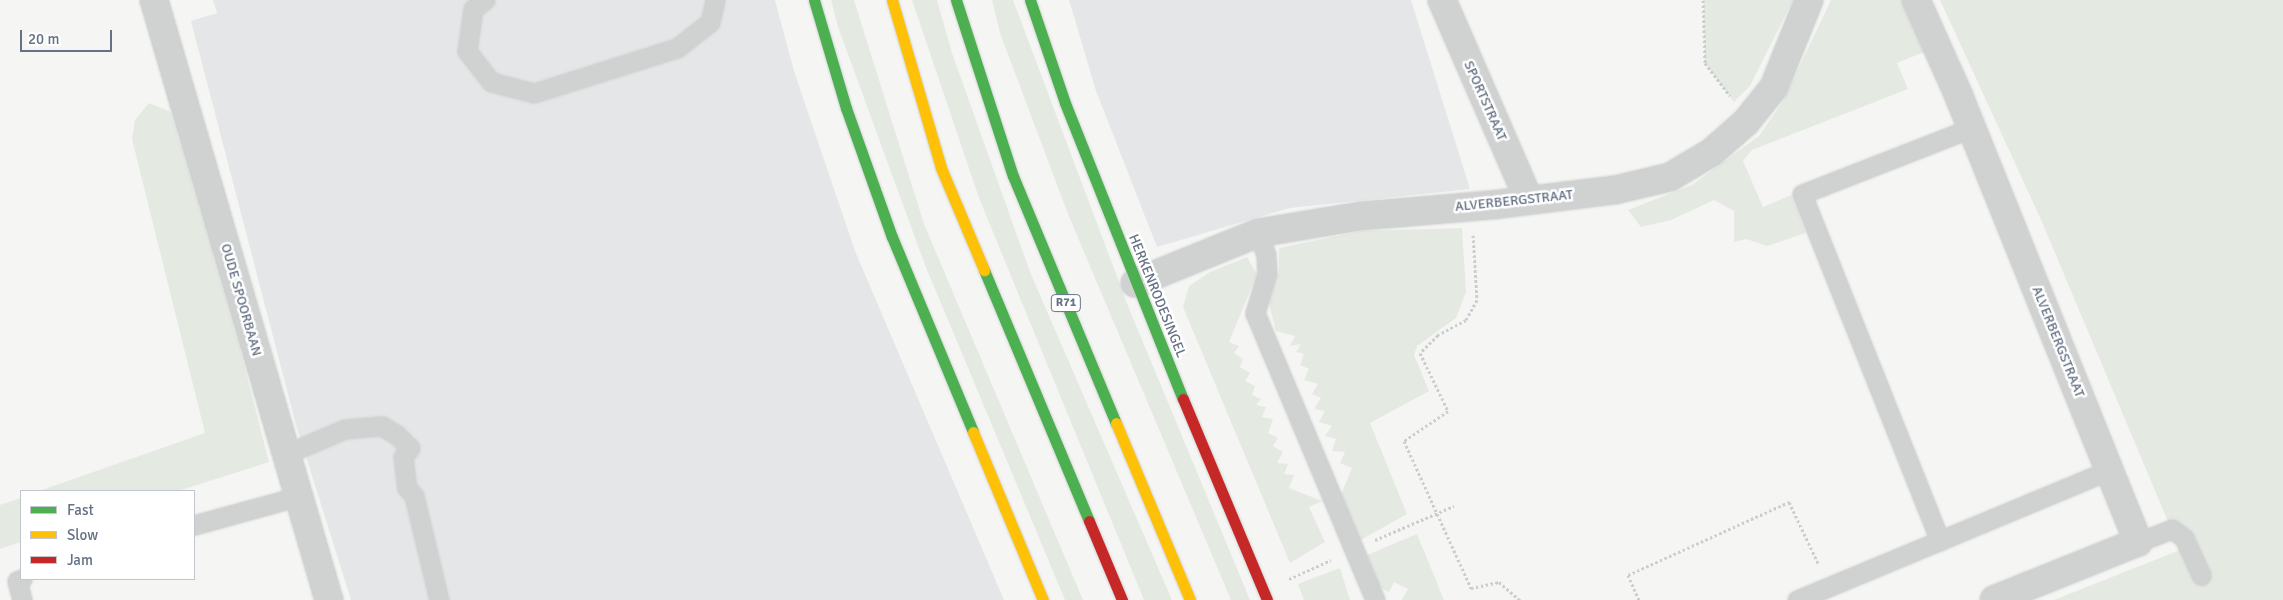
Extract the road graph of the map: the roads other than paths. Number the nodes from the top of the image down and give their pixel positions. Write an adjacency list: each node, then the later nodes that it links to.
1 (154, 0): 15 (street, OUDE SPOORBAAN)
2 (485, 0): 3 (lane)
3 (715, 0)
4 (814, 0): 26 (main road)
5 (892, 0): 27 (main road)
6 (956, 0): 28 (main road, R71)
7 (1030, 0): 14 (main road, HERKENRODESINGEL)
8 (1442, 0): 12 (street, SPORTSTRAAT)
9 (1809, 0): 12 (street, ALVERBERGSTRAAT)
10 (1916, 0): 11 (street, ALVERBERGSTRAAT)
11 (1971, 128): 16 (street, ALVERBERGSTRAAT); 19 (lane)
12 (1529, 200): 13 (street, ALVERBERGSTRAAT)
13 (1258, 233): 14 (street, ALVERBERGSTRAAT); 30 (lane)
14 (1135, 284): 29 (main road, HERKENRODESINGEL)
15 (286, 454): 17 (street, OUDE SPOORBAAN); 25 (lane)
16 (2110, 470): 19 (lane); 20 (street, ALVERBERGSTRAAT)
17 (299, 496): 18 (lane); 24 (street, OUDE SPOORBAAN)
18 (195, 525)
19 (1940, 541): 31 (lane)
20 (2138, 542): 21 (lane); 32 (street)
21 (2201, 575)
22 (20, 580): 23 (lane)
23 (22, 600)
24 (329, 600)
25 (439, 600)
26 (1043, 600)
27 (1122, 600)
28 (1190, 600)
29 (1267, 600)
30 (1375, 600)
31 (1797, 600)
32 (1994, 600)

